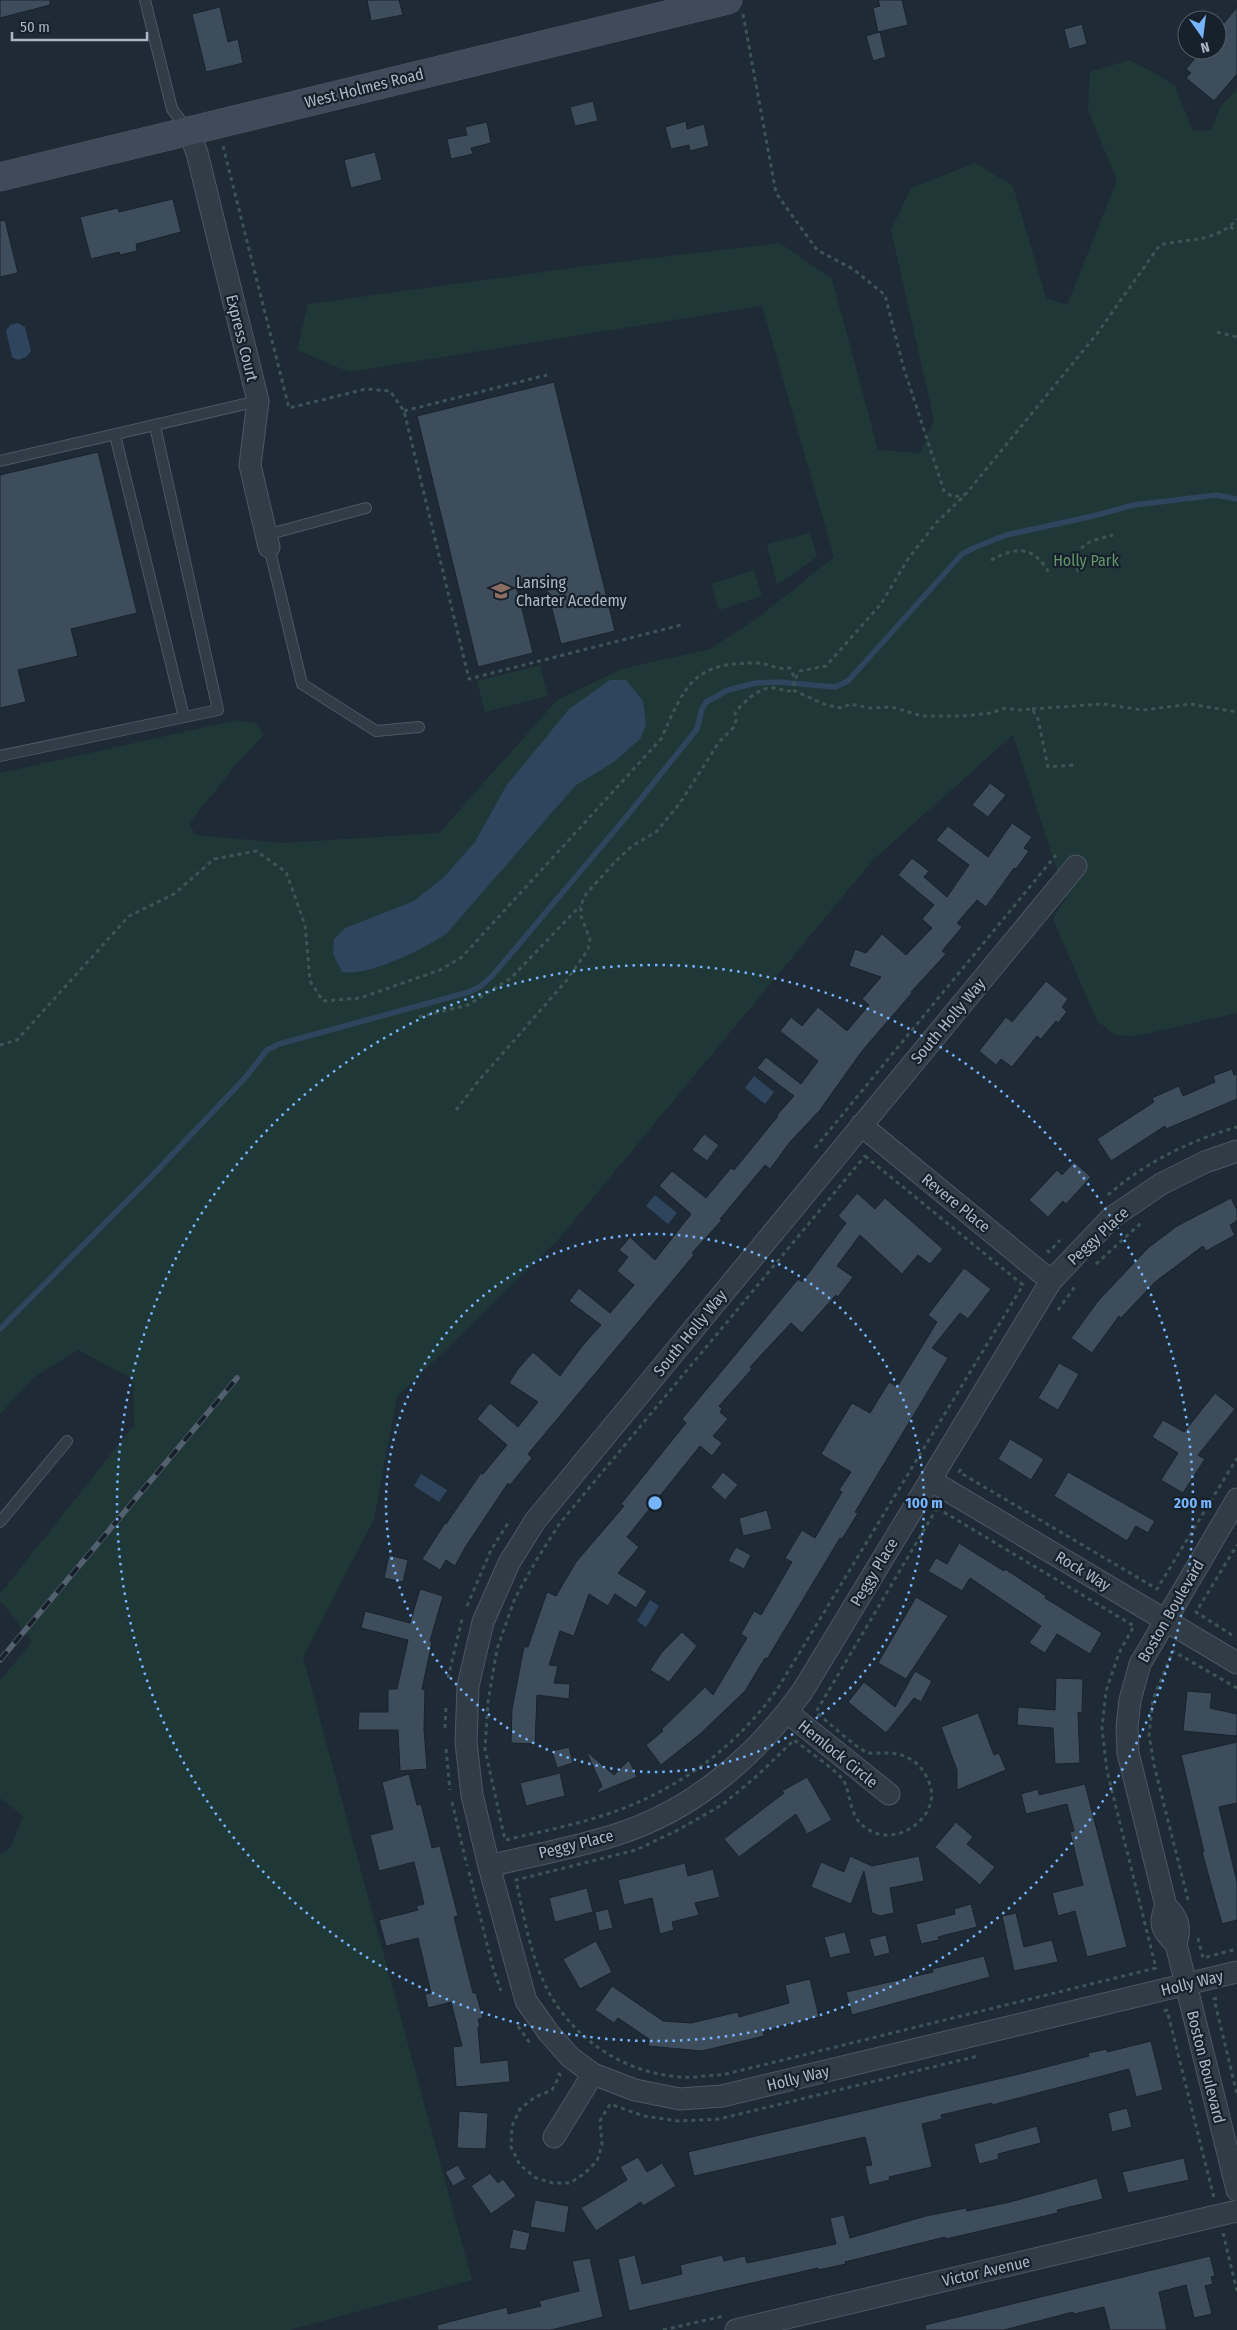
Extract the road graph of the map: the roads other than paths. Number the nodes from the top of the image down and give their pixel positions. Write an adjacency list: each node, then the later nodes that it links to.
1 (145, 0): 3 (lane)
2 (735, 3): 3 (street, West Holmes Road)
3 (189, 131): 4 (street, West Holmes Road); 5 (street, Express Court)
4 (0, 177)
5 (258, 401): 6 (lane); 10 (street, Express Court)
6 (155, 426): 7 (lane); 11 (lane)
7 (115, 435): 8 (lane); 11 (lane)
8 (0, 461)
9 (366, 508): 10 (lane)
10 (267, 541): 12 (lane)
11 (184, 717): 13 (lane)
12 (419, 727)
13 (0, 756)
14 (1076, 866): 15 (street, South Holly Way)
15 (861, 1125): 17 (street, Revere Place); 26 (street, South Holly Way)
16 (1237, 1151): 17 (street, Peggy Place)
17 (1052, 1282): 19 (street, Peggy Place)
18 (67, 1441): 21 (lane)
19 (930, 1480): 22 (street, Rock Way); 24 (street, Peggy Place)
20 (1237, 1499): 22 (street, Boston Boulevard)
21 (0, 1522)
22 (1165, 1620): 23 (street, Rock Way); 28 (street, Boston Boulevard)
23 (1237, 1663)
24 (788, 1713): 25 (street, Hemlock Circle); 26 (street, Peggy Place)
25 (889, 1794)
26 (488, 1866): 29 (street, Holly Way)
27 (1237, 1972): 28 (street, Holly Way)
28 (1185, 1984): 29 (street, Holly Way); 31 (street, Boston Boulevard)
29 (593, 2074): 30 (street)
30 (554, 2137)
31 (1237, 2190)
32 (1237, 2211): 33 (street, Victor Avenue)
33 (733, 2322)

